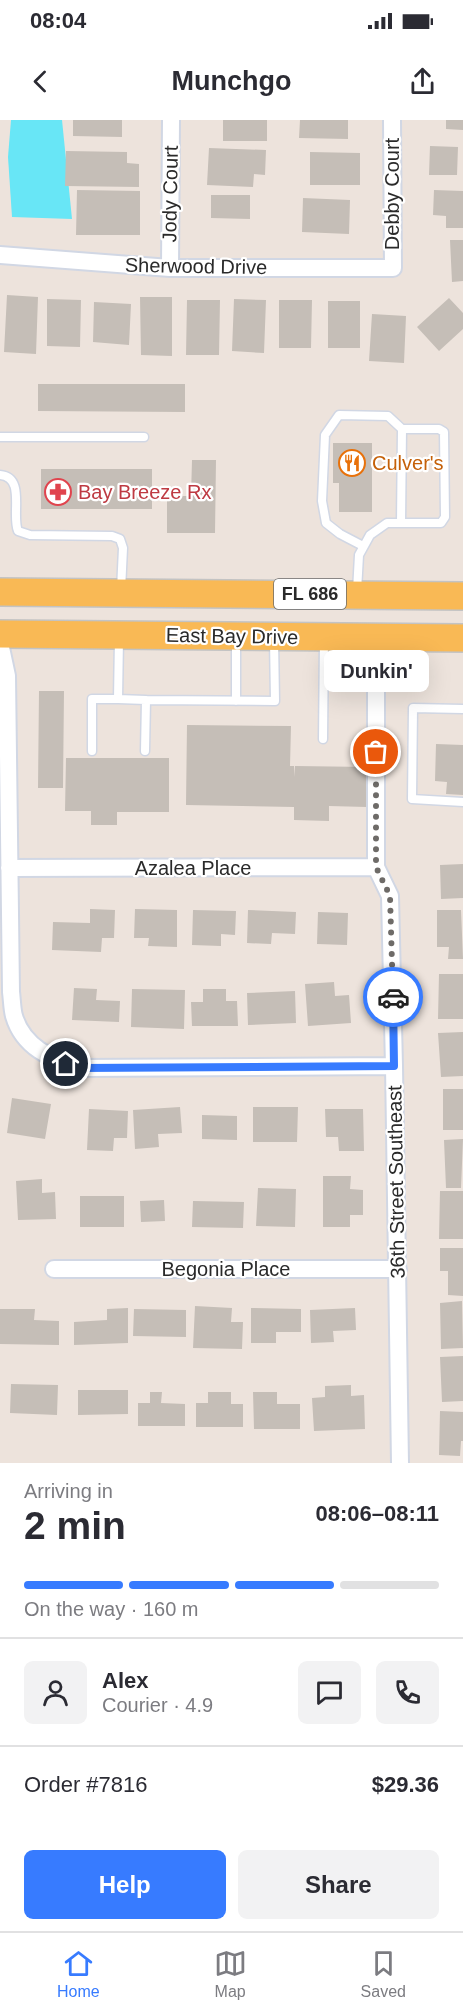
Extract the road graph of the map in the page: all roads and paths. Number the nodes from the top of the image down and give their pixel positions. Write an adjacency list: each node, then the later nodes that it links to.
1 (171, 120): 4 (street, Jody Court)
2 (392, 120): 5 (street, Debby Court)
3 (0, 255): 4 (street, Sherwood Drive)
4 (170, 268): 5 (street, Sherwood Drive)
5 (393, 268)
6 (402, 429): 10 (lane); 10 (lane); 11 (lane)
7 (0, 437): 8 (lane)
8 (144, 437)
9 (0, 475): 13 (lane)
10 (401, 523): 11 (lane)
11 (363, 546): 14 (lane)
12 (0, 592): 13 (main road, FL 686)
13 (121, 593): 14 (main road, FL 686)
14 (357, 595): 15 (main road, FL 686); 19 (main road)
15 (463, 596)
16 (0, 634): 17 (main road, East Bay Drive / FL 686)
17 (120, 635): 18 (main road, East Bay Drive / FL 686); 24 (lane)
18 (236, 636): 19 (main road, East Bay Drive / FL 686); 26 (lane)
19 (280, 636): 20 (main road, East Bay Drive / FL 686); 26 (lane)
20 (324, 637): 21 (main road, East Bay Drive / FL 686); 28 (lane)
21 (376, 637): 22 (main road, East Bay Drive / FL 686); 32 (street)
22 (463, 638)
23 (0, 644): 33 (street)
24 (118, 699): 25 (lane); 29 (lane)
25 (146, 700): 26 (lane); 30 (lane)
26 (236, 701)
27 (463, 709): 31 (lane)
28 (323, 739)
29 (92, 751)
30 (145, 751)
31 (463, 802)
32 (376, 867): 33 (street, Azalea Place); 34 (street, 36th Street Southeast)
33 (9, 868): 34 (street)
34 (394, 1066): 36 (street, 36th Street Southeast)
35 (54, 1269): 36 (street, Begonia Place)
36 (398, 1269): 37 (street, 36th Street Southeast)
37 (400, 1463)

